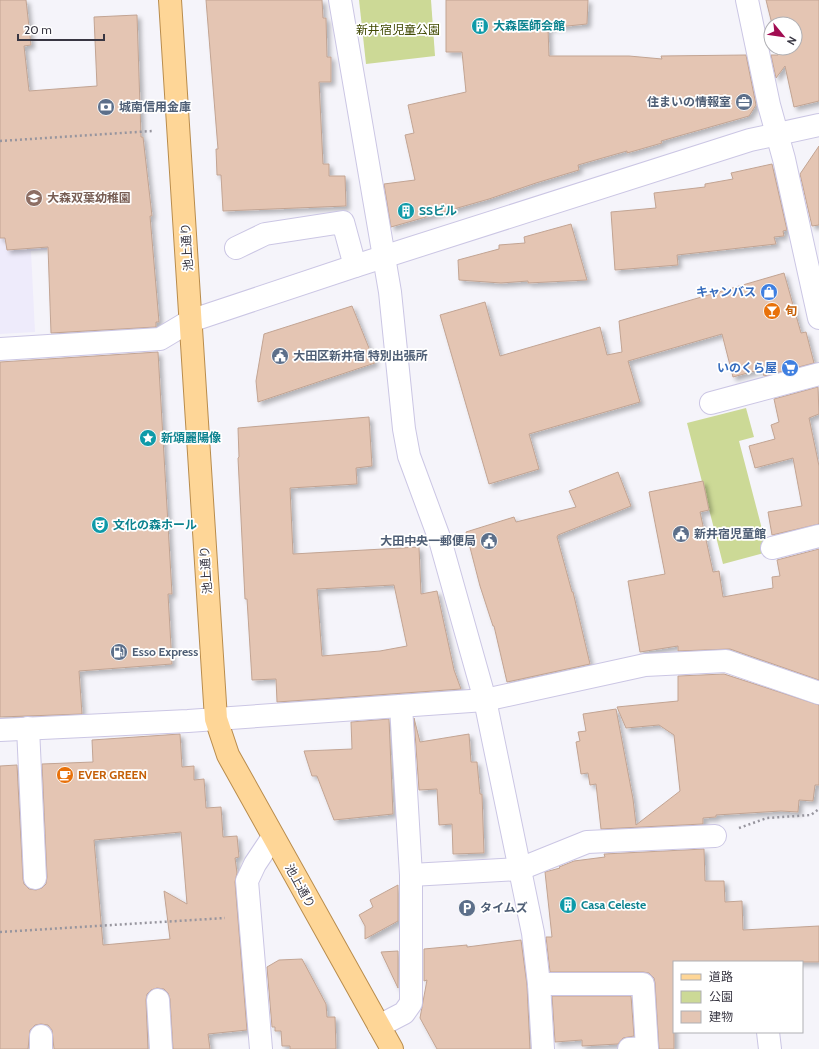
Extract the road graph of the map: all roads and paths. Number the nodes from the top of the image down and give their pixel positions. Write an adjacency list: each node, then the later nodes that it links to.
1 (170, 0): 12 (main road, 池上通り)
2 (340, 0): 9 (street)
3 (747, 0): 6 (street)
4 (819, 126): 6 (street)
5 (152, 131): 7 (path)
6 (776, 134): 9 (street); 11 (street)
7 (0, 141)
8 (236, 248): 10 (street)
9 (384, 258): 10 (street); 19 (street)
10 (355, 266): 12 (street)
11 (818, 307)
12 (190, 321): 13 (street); 21 (main road, 池上通り)
13 (0, 349)
14 (819, 374): 15 (street)
15 (711, 403)
16 (819, 536): 17 (street)
17 (772, 548)
18 (819, 693): 19 (street)
19 (485, 700): 20 (street); 27 (street)
20 (401, 706): 21 (street); 28 (street)
21 (216, 719): 22 (street); 26 (main road, 池上通り)
22 (28, 728): 23 (street); 29 (street)
23 (0, 730)
24 (819, 810): 25 (path)
25 (715, 836): 27 (street)
26 (273, 837): 30 (street); 34 (main road, 池上通り)
27 (520, 869): 28 (street); 32 (street)
28 (410, 875): 34 (street)
29 (35, 878)
30 (250, 916): 31 (path); 37 (street)
31 (0, 932)
32 (539, 984): 39 (street); 40 (street)
33 (158, 1000): 36 (street)
34 (379, 1026): 38 (main road, 池上通り)
35 (768, 1033): 41 (street)
36 (161, 1049)
37 (261, 1049)
38 (392, 1049)
39 (543, 1049)
40 (629, 1049)
41 (770, 1049)

